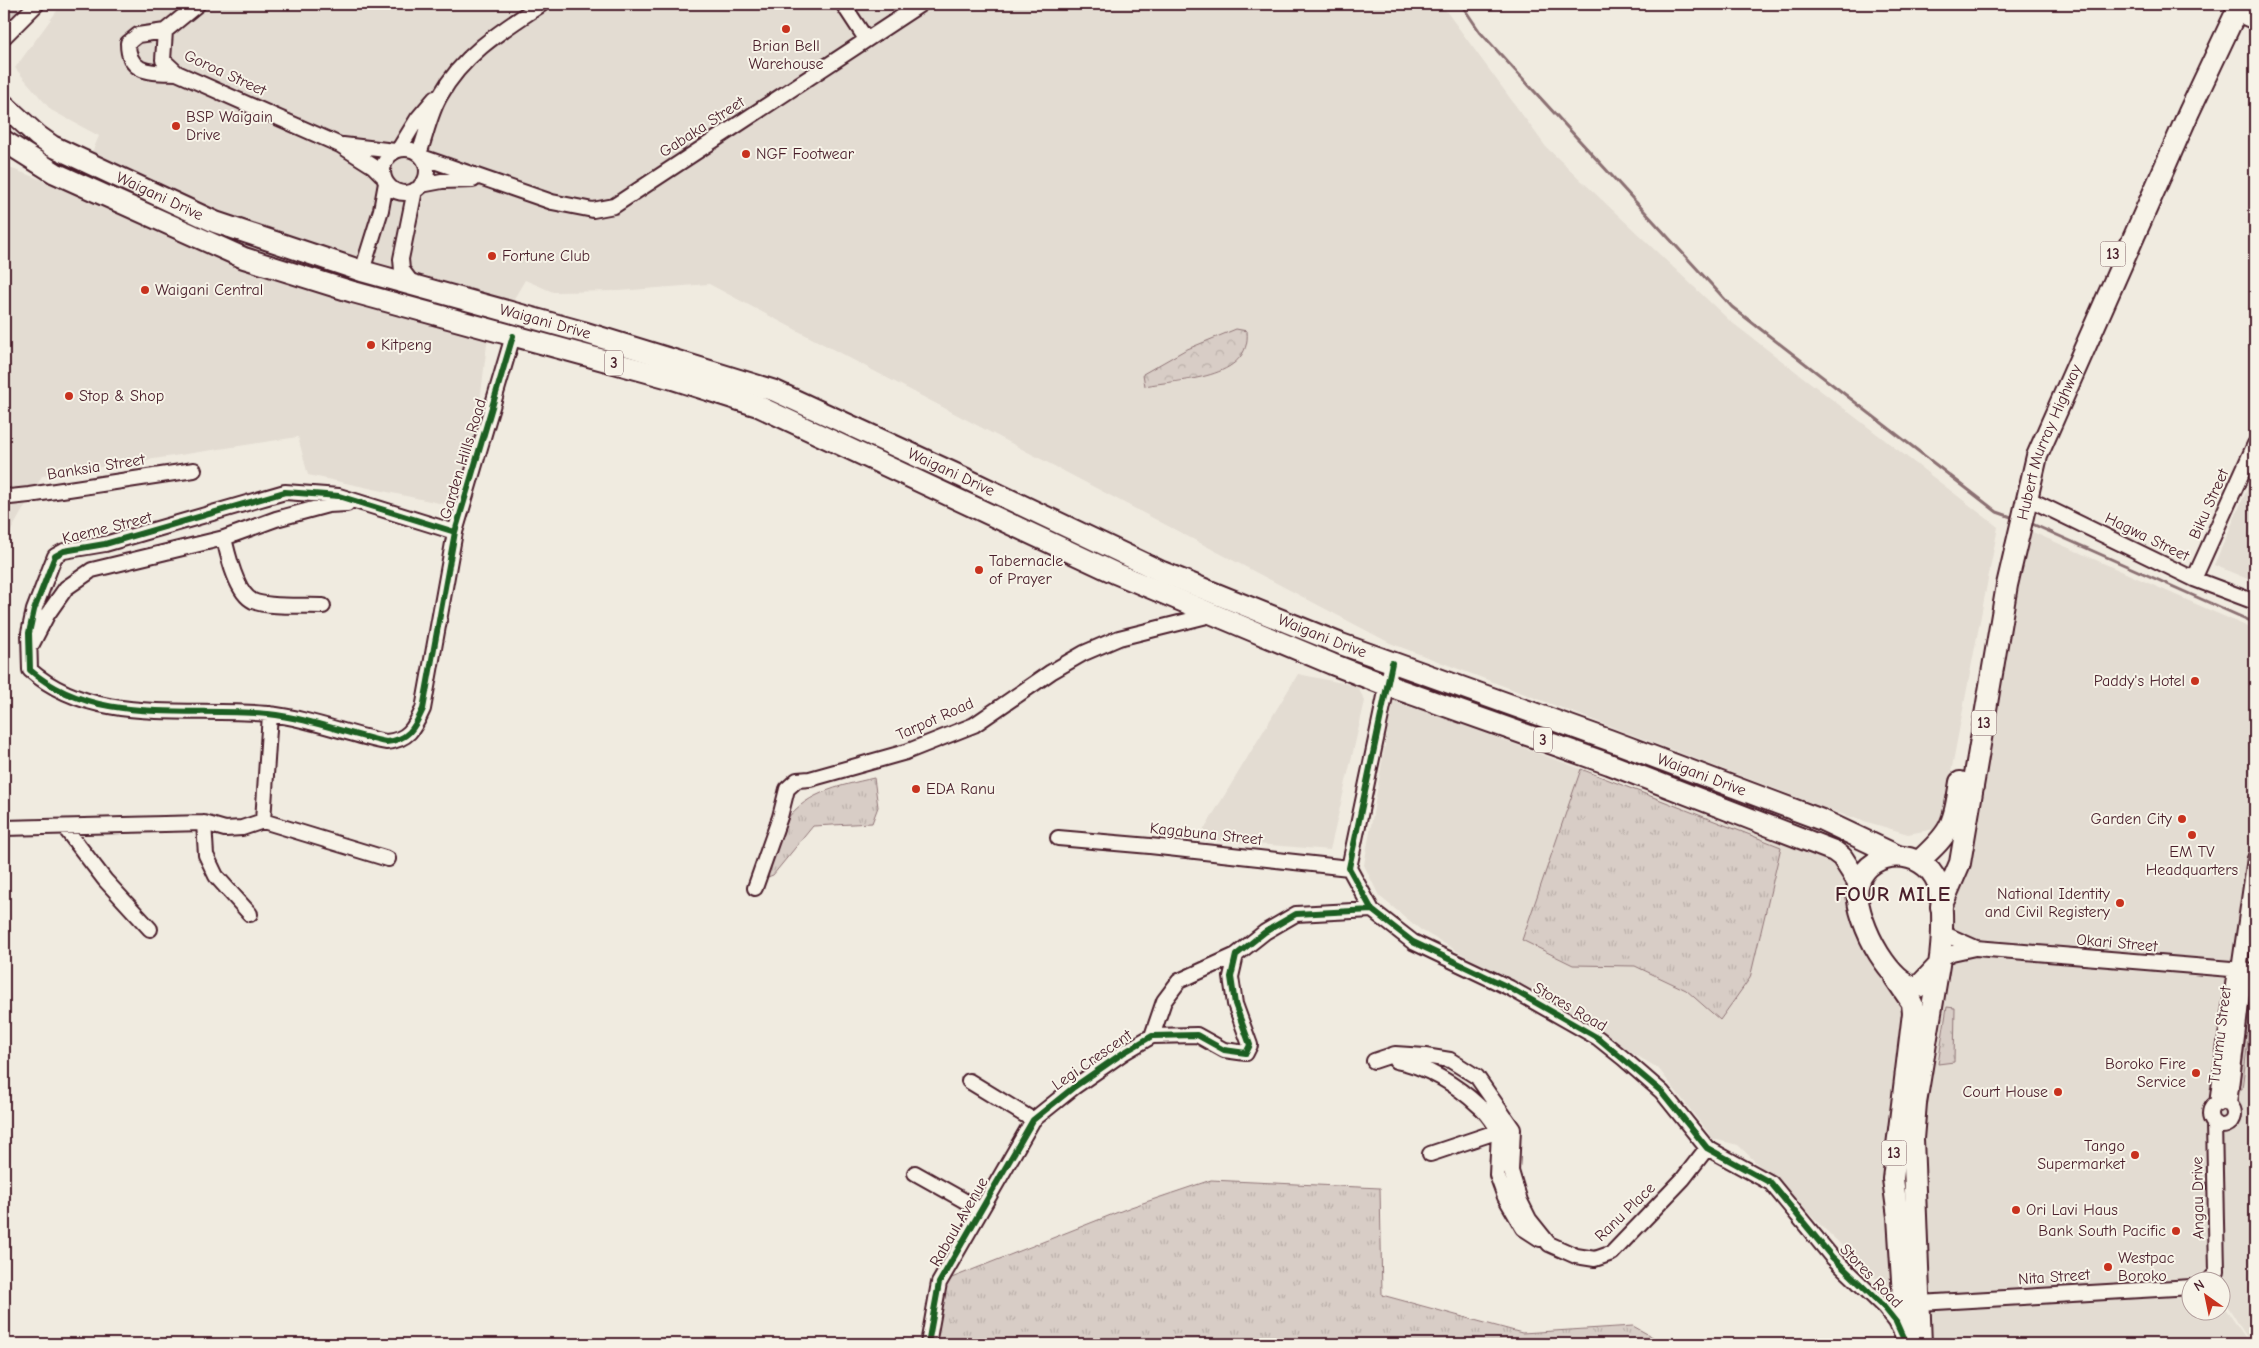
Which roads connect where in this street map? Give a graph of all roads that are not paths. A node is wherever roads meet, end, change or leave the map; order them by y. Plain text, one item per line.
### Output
1 (37, 4) edge
2 (198, 4) edge
3 (542, 4) edge
4 (843, 4) edge
5 (922, 4) edge
6 (2233, 7) edge
7 (2255, 22) edge
8 (165, 31) junction
9 (4, 37) edge
10 (866, 39) junction
11 (176, 73) junction
12 (440, 95) junction
13 (4, 105) edge
14 (4, 141) edge
15 (340, 145) junction
16 (397, 150) junction
17 (421, 156) junction
18 (4, 157) edge
19 (55, 173) junction
20 (384, 179) junction
21 (484, 180) junction
22 (418, 188) junction
23 (362, 272) junction
24 (414, 286) junction
25 (447, 318) junction
26 (583, 332) junction
27 (513, 336) junction
28 (702, 369) junction
29 (673, 380) junction
30 (786, 419) junction
31 (2255, 444) edge
32 (194, 470) dead end
33 (4, 495) edge
34 (358, 504) junction
35 (2020, 504) junction
36 (1075, 531) junction
37 (455, 532) junction
38 (2011, 534) junction
39 (224, 538) junction
40 (2194, 579) junction
41 (1177, 599) junction
42 (2255, 602) edge
43 (323, 606) dead end
44 (1214, 614) junction
45 (30, 649) junction
46 (1392, 663) junction
47 (1386, 685) junction
48 (423, 710) joint
49 (270, 714) junction
50 (263, 821) junction
51 (204, 824) junction
52 (4, 828) edge
53 (66, 828) junction
54 (1058, 838) dead end
55 (1898, 856) junction
56 (2255, 858) edge
57 (388, 859) dead end
58 (1919, 861) junction
59 (1349, 868) junction
60 (1858, 882) junction
61 (755, 888) dead end
62 (1941, 907) junction
63 (1372, 910) junction
64 (250, 914) dead end
65 (150, 929) dead end
66 (1940, 932) junction
67 (1976, 948) junction
68 (1236, 955) junction
69 (1940, 962) junction
70 (1889, 970) junction
71 (2243, 970) edge
72 (1152, 1036) junction
73 (969, 1081) dead end
74 (2223, 1104) junction
75 (1033, 1120) junction
76 (2214, 1123) junction
77 (1499, 1131) junction
78 (1707, 1148) junction
79 (1430, 1154) dead end
80 (915, 1172) dead end
81 (981, 1210) junction
82 (1549, 1244) junction
83 (2214, 1270) edge
84 (2182, 1288) edge
85 (1918, 1303) junction
86 (1911, 1343) edge
87 (928, 1344) edge

1 - 9 street
2 - 8 street
3 - 12 street
4 - 10 street
5 - 10 street, Gabaka Street
6 - 7 street
6 - 35 highway, Hubert Murray Highway / 13
8 - 11 street, Goroa Street
8 - 11 street
10 - 21 street, Gabaka Street
11 - 15 street, Goroa Street
12 - 16 street
12 - 17 street
13 - 23 highway, Waigani Drive / 3
14 - 19 highway, Waigani Drive / 3
15 - 16 street, Goroa Street
15 - 20 street, Goroa Street
16 - 17 street
16 - 20 street
17 - 21 street, Gabaka Street
17 - 22 street
18 - 19 highway
19 - 25 highway, Waigani Drive / 3
20 - 22 street
20 - 23 street
21 - 22 street, Gabaka Street
22 - 24 street
23 - 24 highway, Waigani Drive / 3
23 - 25 highway
24 - 26 highway, Waigani Drive / 3
25 - 27 highway, Waigani Drive / 3
26 - 28 highway, Waigani Drive / 3
26 - 29 highway
27 - 29 highway, Waigani Drive / 3
27 - 37 street, Garden Hills Road
28 - 30 highway
28 - 36 highway, Waigani Drive / 3
29 - 30 highway, Waigani Drive / 3
30 - 41 highway, Waigani Drive / 3
31 - 40 street, Biku Street
32 - 33 street, Banksia Street
34 - 37 street, Kaeme Street
34 - 39 street
34 - 45 street, Kaeme Street
35 - 38 highway, Hubert Murray Highway / 13
35 - 40 street, Hagwa Street
36 - 41 highway
36 - 46 highway, Waigani Drive / 3
37 - 48 street, Garden Hills Road
38 - 58 highway, Hubert Murray Highway / 13
38 - 62 highway, Hubert Murray Highway / 13
39 - 43 street
39 - 45 street
40 - 42 street, Hagwa Street
41 - 44 highway, Waigani Drive / 3
44 - 47 highway, Waigani Drive / 3
44 - 61 street, Tarpot Road
45 - 49 street, Kaeme Street
46 - 47 street
46 - 55 highway, Waigani Drive / 3
47 - 59 street
47 - 60 highway, Waigani Drive / 3
48 - 49 street, Kaeme Street
49 - 50 street
50 - 51 street
50 - 57 street
51 - 53 street
51 - 64 street
52 - 53 street
53 - 65 street
54 - 59 street, Kagabuna Street
55 - 58 highway
55 - 60 highway
56 - 71 street
58 - 62 highway, 13
59 - 63 street, Stores Road
60 - 70 highway, 13
62 - 66 highway, 13
63 - 68 street
63 - 78 street, Stores Road
66 - 67 street, Okari Street
66 - 69 highway, 13
67 - 69 street, Okari Street
67 - 71 street, Okari Street
68 - 72 street
68 - 72 street, Legi Crescent
69 - 70 highway, 13
69 - 85 highway, 13
70 - 86 highway, 13
71 - 74 street
72 - 75 street, Legi Crescent
73 - 75 street
74 - 76 street
74 - 76 street
75 - 81 street, Rabaul Avenue
76 - 83 street, Angau Drive
77 - 79 street
77 - 82 street, Ranu Place
77 - 82 street, Ranu Place
78 - 82 street, Ranu Place
78 - 86 street, Stores Road
80 - 81 street
81 - 87 street, Rabaul Avenue
84 - 85 street, Nita Street
85 - 86 highway, 13

